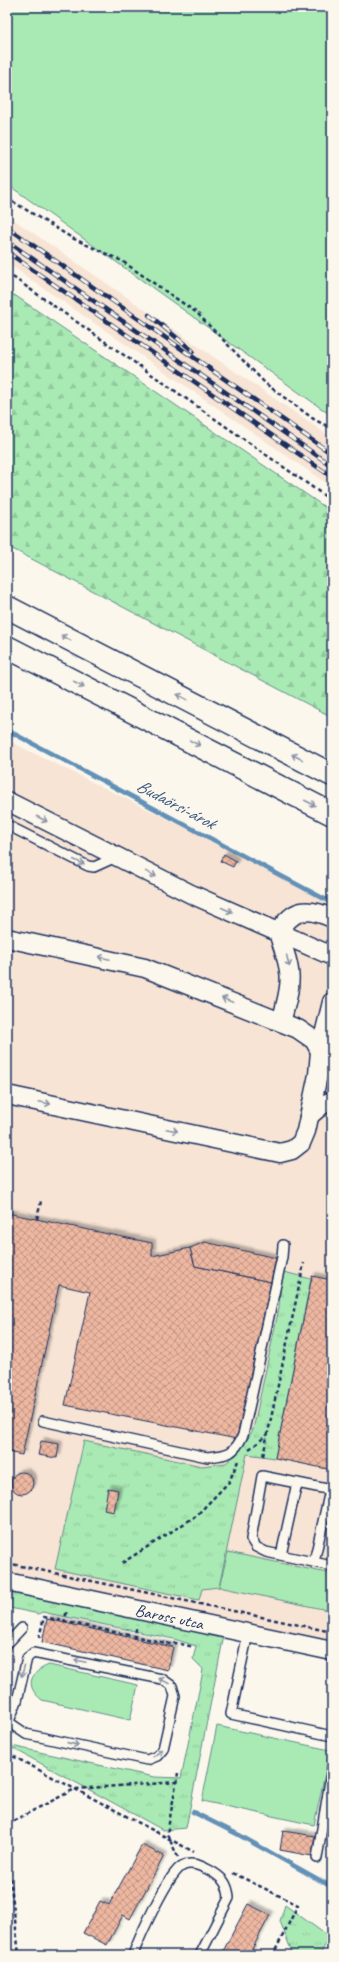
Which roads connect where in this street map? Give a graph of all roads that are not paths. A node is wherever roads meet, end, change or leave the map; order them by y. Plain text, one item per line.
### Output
1 (7, 607) edge
2 (7, 647) edge
3 (332, 775) edge
4 (7, 801) edge
5 (332, 814) edge
6 (7, 825) edge
7 (116, 857) junction
8 (332, 918) edge
9 (278, 932) junction
10 (7, 938) edge
11 (332, 956) edge
12 (290, 990) junction
13 (332, 1002) edge
14 (249, 1009) junction
15 (281, 1022) junction
16 (320, 1052) junction
17 (318, 1075) junction
18 (332, 1092) edge
19 (7, 1095) edge
20 (332, 1101) edge
21 (309, 1116) junction
22 (283, 1245) dead end
23 (43, 1421) dead end
24 (297, 1483) junction
25 (331, 1490) edge
26 (281, 1555) junction
27 (314, 1562) junction
28 (332, 1566) edge
29 (7, 1582) edge
30 (22, 1628) dead end
31 (248, 1634) junction
32 (7, 1644) edge
33 (332, 1651) edge
34 (8, 1721) edge
35 (332, 1736) edge
36 (332, 1770) edge
37 (317, 1858) dead end
38 (133, 1955) edge
39 (200, 1955) edge

3 -> 1 highway
2 -> 5 highway
4 -> 7 street
6 -> 7 lane
7 -> 9 street
8 - 9 street
9 - 11 street
9 -> 12 street
14 -> 10 street
12 - 14 street
12 - 15 street
13 - 16 street
14 - 15 street
15 - 16 street
16 - 17 street
17 - 18 street
17 - 21 street
19 -> 21 street
20 - 21 street
22 - 23 lane
24 - 25 lane
24 - 26 lane
24 - 26 lane
25 - 27 lane
26 - 27 lane
27 - 28 lane
29 - 31 street, Baross utca
30 - 32 lane
31 - 33 street, Baross utca
31 - 35 lane
34 -> 34 lane
36 - 37 lane
38 - 39 lane

